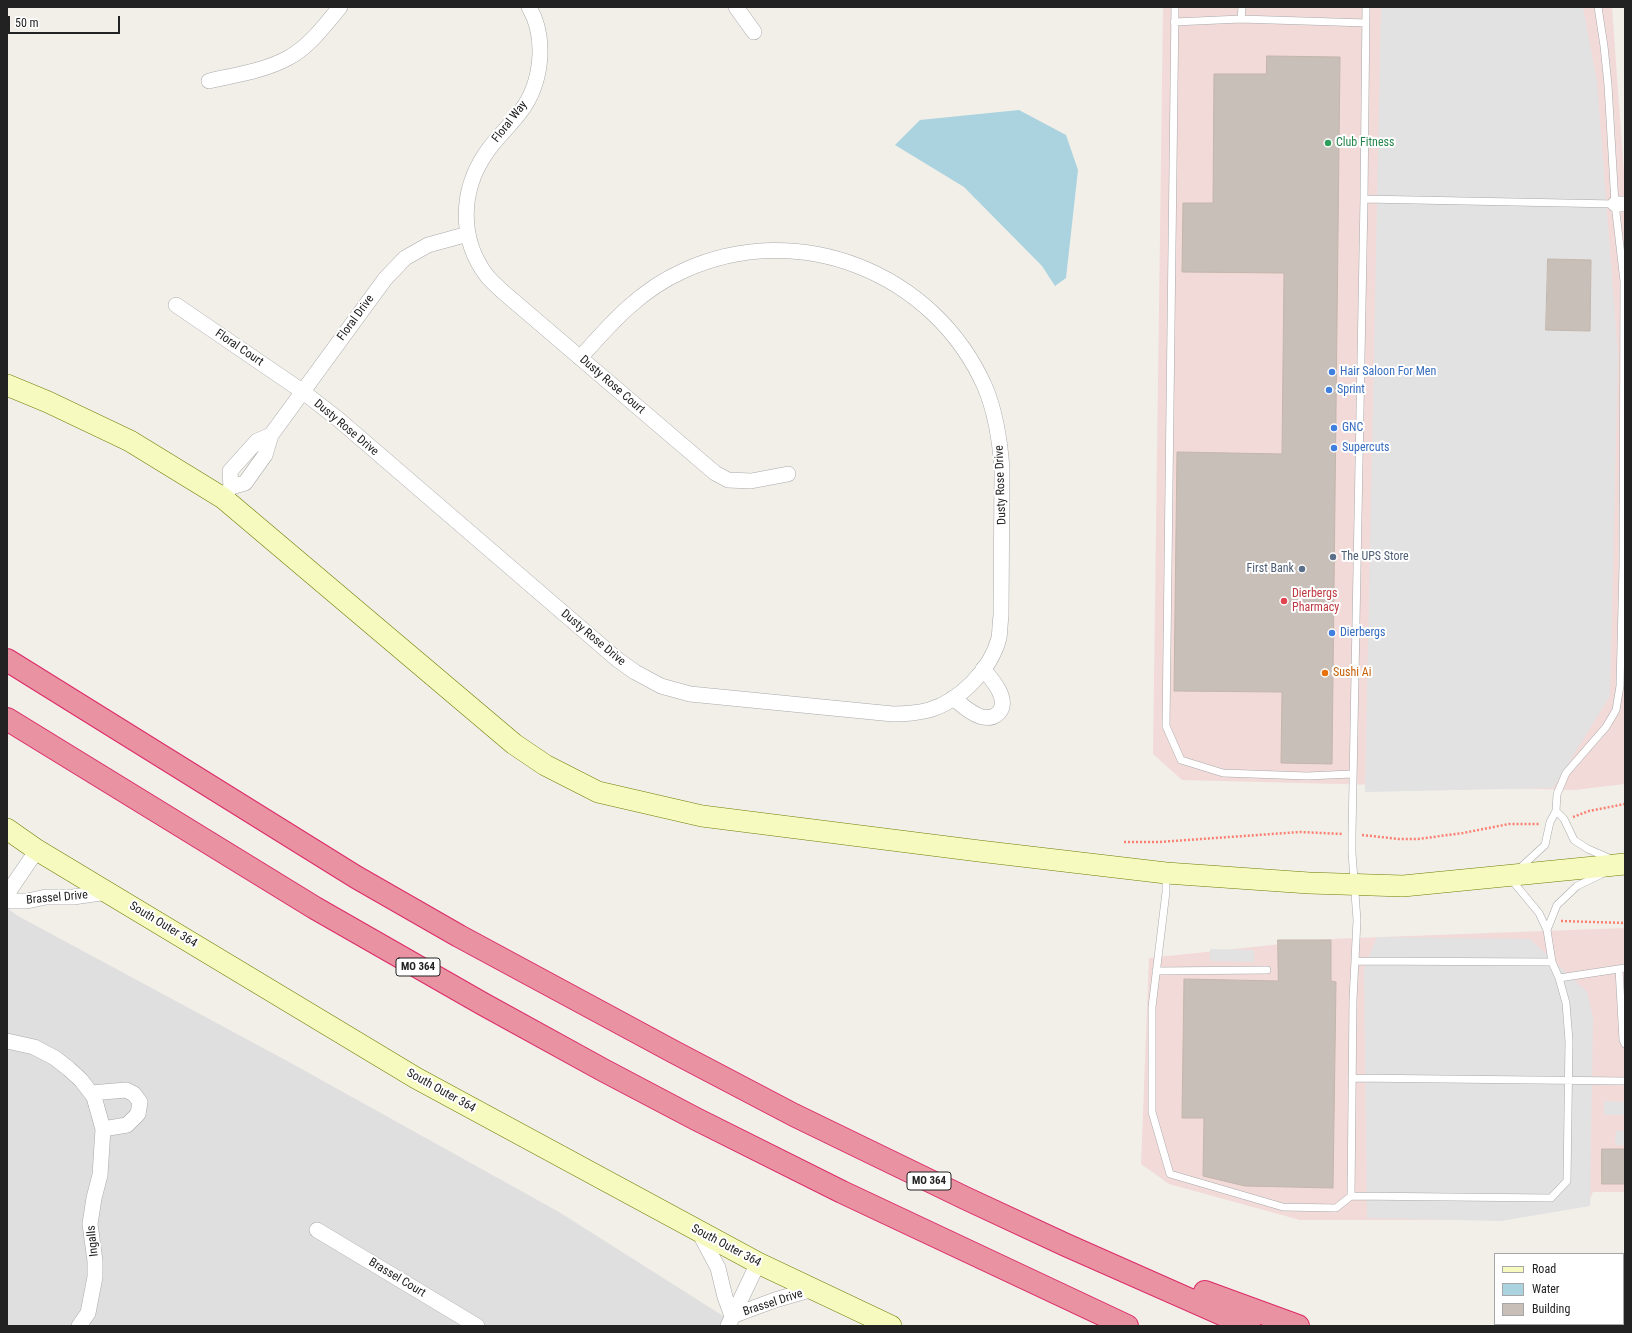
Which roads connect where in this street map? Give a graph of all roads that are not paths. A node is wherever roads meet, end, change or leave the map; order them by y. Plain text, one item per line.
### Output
1 (340, 7) edge
2 (529, 7) edge
3 (736, 7) edge
4 (1175, 7) edge
5 (1242, 7) edge
6 (1366, 7) edge
7 (1598, 7) edge
8 (1242, 20) junction
9 (1174, 22) junction
10 (1366, 24) junction
11 (754, 32) dead end
12 (209, 81) dead end
13 (1364, 199) junction
14 (1620, 204) edge
15 (468, 234) junction
16 (176, 305) dead end
17 (580, 358) junction
18 (7, 385) edge
19 (302, 392) junction
20 (1624, 419) edge
21 (788, 474) dead end
22 (228, 492) junction
23 (1624, 519) edge
24 (1624, 565) edge
25 (1623, 648) edge
26 (7, 660) edge
27 (983, 669) junction
28 (953, 698) junction
29 (7, 719) edge
30 (1352, 774) junction
31 (1556, 811) junction
32 (7, 829) edge
33 (37, 850) junction
34 (1624, 864) edge
35 (1166, 873) junction
36 (1510, 877) junction
37 (1354, 884) junction
38 (108, 892) junction
39 (7, 894) edge
40 (7, 901) edge
41 (1547, 930) junction
42 (1355, 960) junction
43 (1552, 962) junction
44 (1622, 968) edge
45 (1267, 970) dead end
46 (1156, 972) junction
47 (1559, 978) junction
48 (7, 1041) edge
49 (1624, 1042) edge
50 (1352, 1078) junction
51 (1570, 1080) junction
52 (1625, 1081) edge
53 (91, 1093) junction
54 (104, 1129) junction
55 (1351, 1196) junction
56 (317, 1230) dead end
57 (699, 1232) junction
58 (1066, 1245) junction
59 (758, 1263) junction
60 (813, 1290) junction
61 (730, 1321) edge
62 (1120, 1324) edge
63 (79, 1326) edge
64 (477, 1326) edge
65 (891, 1326) edge
66 (1249, 1326) edge
67 (1298, 1326) edge

1 - 12 street
2 - 15 street, Floral Way
3 - 11 street
4 - 9 lane
5 - 8 lane
6 - 10 lane
7 - 14 lane
8 - 9 lane
8 - 10 lane
9 - 30 lane
10 - 13 lane
13 - 14 lane
13 - 30 lane
14 - 20 lane
15 - 17 street, Dusty Rose Court
15 - 19 street, Floral Drive
16 - 19 street, Floral Court
17 - 21 street, Dusty Rose Court
17 - 27 street, Dusty Rose Drive
18 - 22 main road
19 - 22 street, Floral Drive
19 - 28 street, Dusty Rose Drive
20 - 23 lane
22 - 35 main road
23 - 24 lane
24 - 25 lane
25 - 31 lane
26 - 58 highway, MO 364
27 - 28 street, Dusty Rose Drive
27 - 28 street
29 - 62 highway, MO 364
30 - 37 lane
31 - 34 lane
31 - 36 lane
32 - 33 main road, South Outer 364
33 - 38 main road, South Outer 364
33 - 39 street, Brassel Drive
34 - 36 main road
34 - 41 lane
35 - 37 main road
35 - 46 lane
36 - 37 main road
36 - 41 lane
37 - 42 lane
38 - 40 street, Brassel Drive
38 - 57 main road, South Outer 364
41 - 43 lane
42 - 43 lane
42 - 50 lane
43 - 47 lane
44 - 47 lane
44 - 49 lane
45 - 46 lane
46 - 55 lane
47 - 51 lane
48 - 53 street, Ingalls
50 - 51 lane
50 - 55 lane
51 - 52 lane
51 - 55 lane
53 - 54 street, Ingalls
53 - 54 street
54 - 63 street, Ingalls
56 - 64 street, Brassel Court
57 - 59 main road, South Outer 364
57 - 61 street, Brassel Drive
58 - 66 highway, MO 364
58 - 67 highway
59 - 60 main road, South Outer 364
59 - 61 street, Brassel Drive
60 - 61 street, Brassel Drive
60 - 65 main road, South Outer 364

